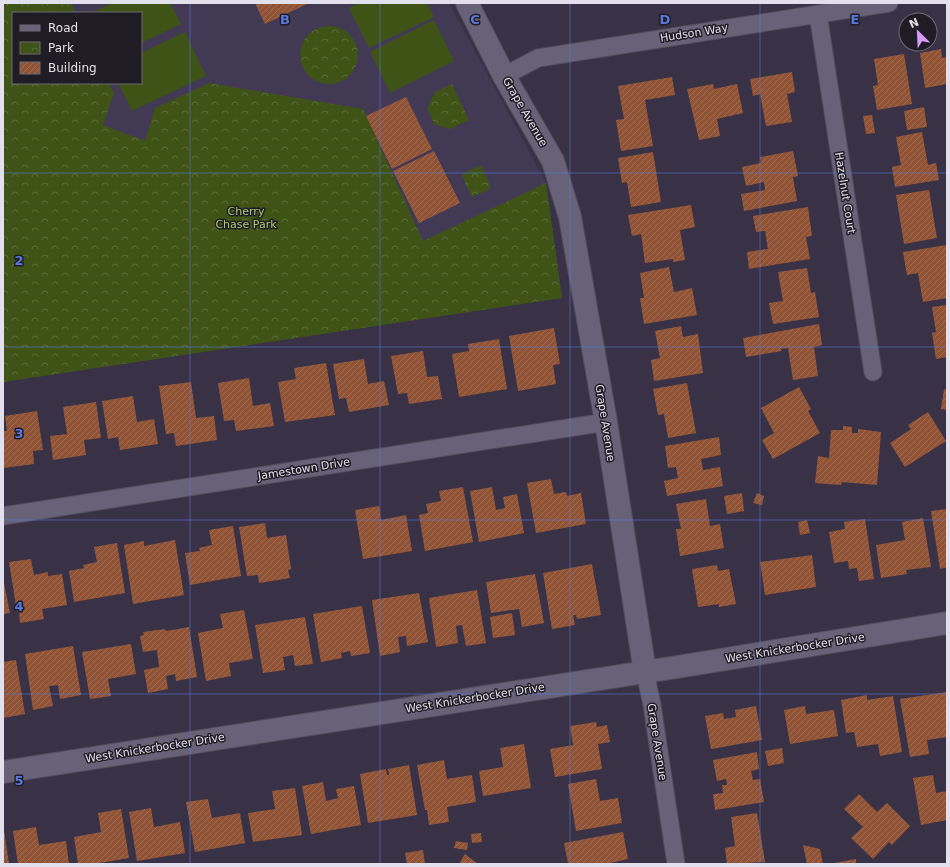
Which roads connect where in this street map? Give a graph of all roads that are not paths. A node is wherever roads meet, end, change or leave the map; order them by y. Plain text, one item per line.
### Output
1 (467, 3) edge
2 (889, 3) edge
3 (818, 14) junction
4 (504, 76) junction
5 (873, 372) dead end
6 (606, 422) junction
7 (3, 516) edge
8 (947, 623) edge
9 (645, 672) junction
10 (3, 772) edge
11 (676, 864) edge

1 - 4 street, Grape Avenue
2 - 3 street, Hudson Way
3 - 4 street, Hudson Way
3 - 5 street, Hazelnut Court
4 - 6 street, Grape Avenue
6 - 7 street, Jamestown Drive
6 - 9 street, Grape Avenue
8 - 9 street, West Knickerbocker Drive
9 - 10 street, West Knickerbocker Drive
9 - 11 street, Grape Avenue

